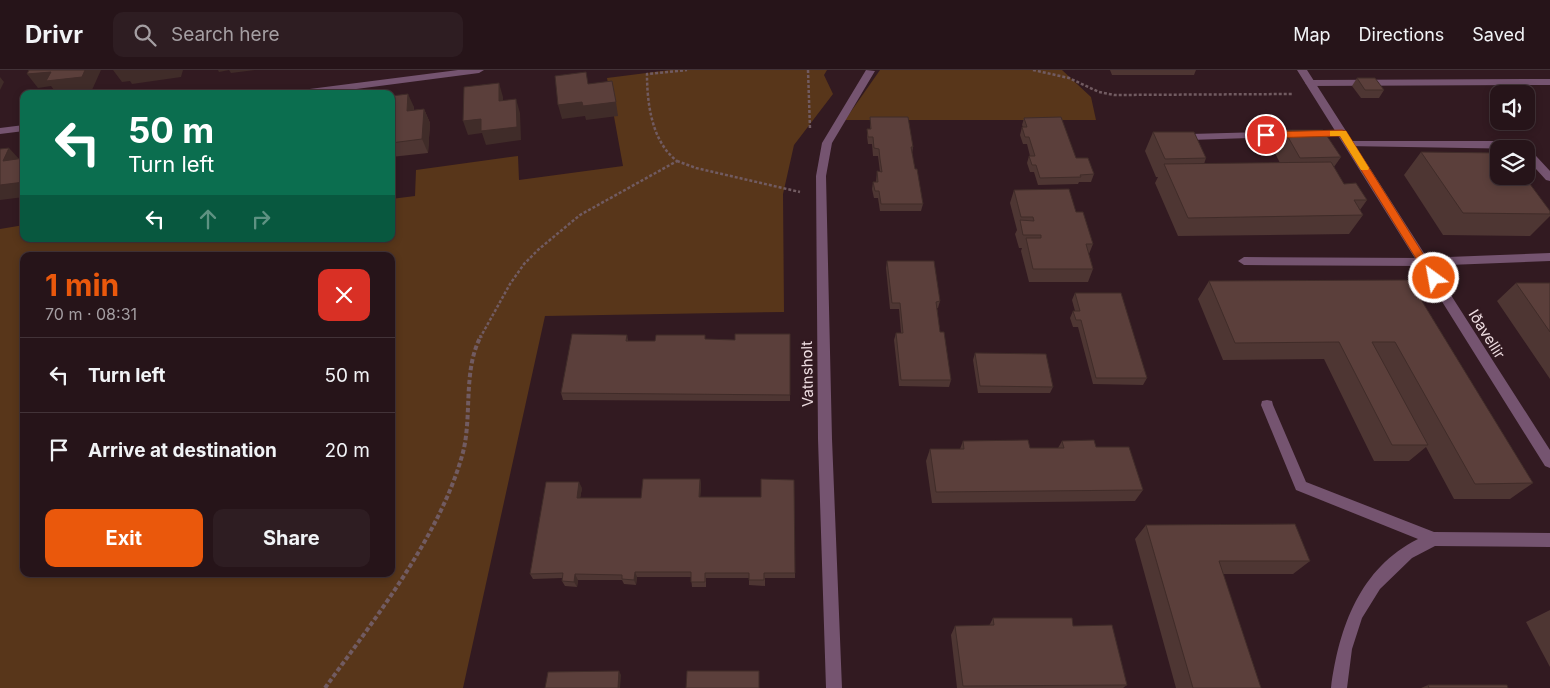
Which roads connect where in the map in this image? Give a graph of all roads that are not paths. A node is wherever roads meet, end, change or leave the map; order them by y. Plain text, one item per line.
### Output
1 (479, 70) edge
2 (1302, 70) edge
3 (870, 71) dead end
4 (1550, 82) edge
5 (1310, 83) junction
6 (325, 90) edge
7 (20, 128) edge
8 (0, 130) edge
9 (1342, 133) junction
10 (1190, 137) edge
11 (1350, 144) junction
12 (1490, 144) edge
13 (1535, 161) edge
14 (1550, 178) edge
15 (1550, 257) edge
16 (1244, 261) dead end
17 (1423, 262) junction
18 (1267, 405) dead end
19 (1550, 462) edge
20 (1434, 539) junction
21 (1550, 540) edge
22 (834, 688) edge
23 (1339, 688) edge

1 - 6 street
2 - 5 street, Iðavellir
3 - 22 street, Vatnsholt
4 - 5 street
5 - 9 street, Iðavellir
7 - 8 street
9 - 10 street
9 - 11 street, Iðavellir
11 - 12 street
11 - 17 street, Iðavellir
13 - 14 street
15 - 17 street
16 - 17 street
17 - 19 street, Iðavellir
18 - 20 street
20 - 21 street
20 - 23 street

